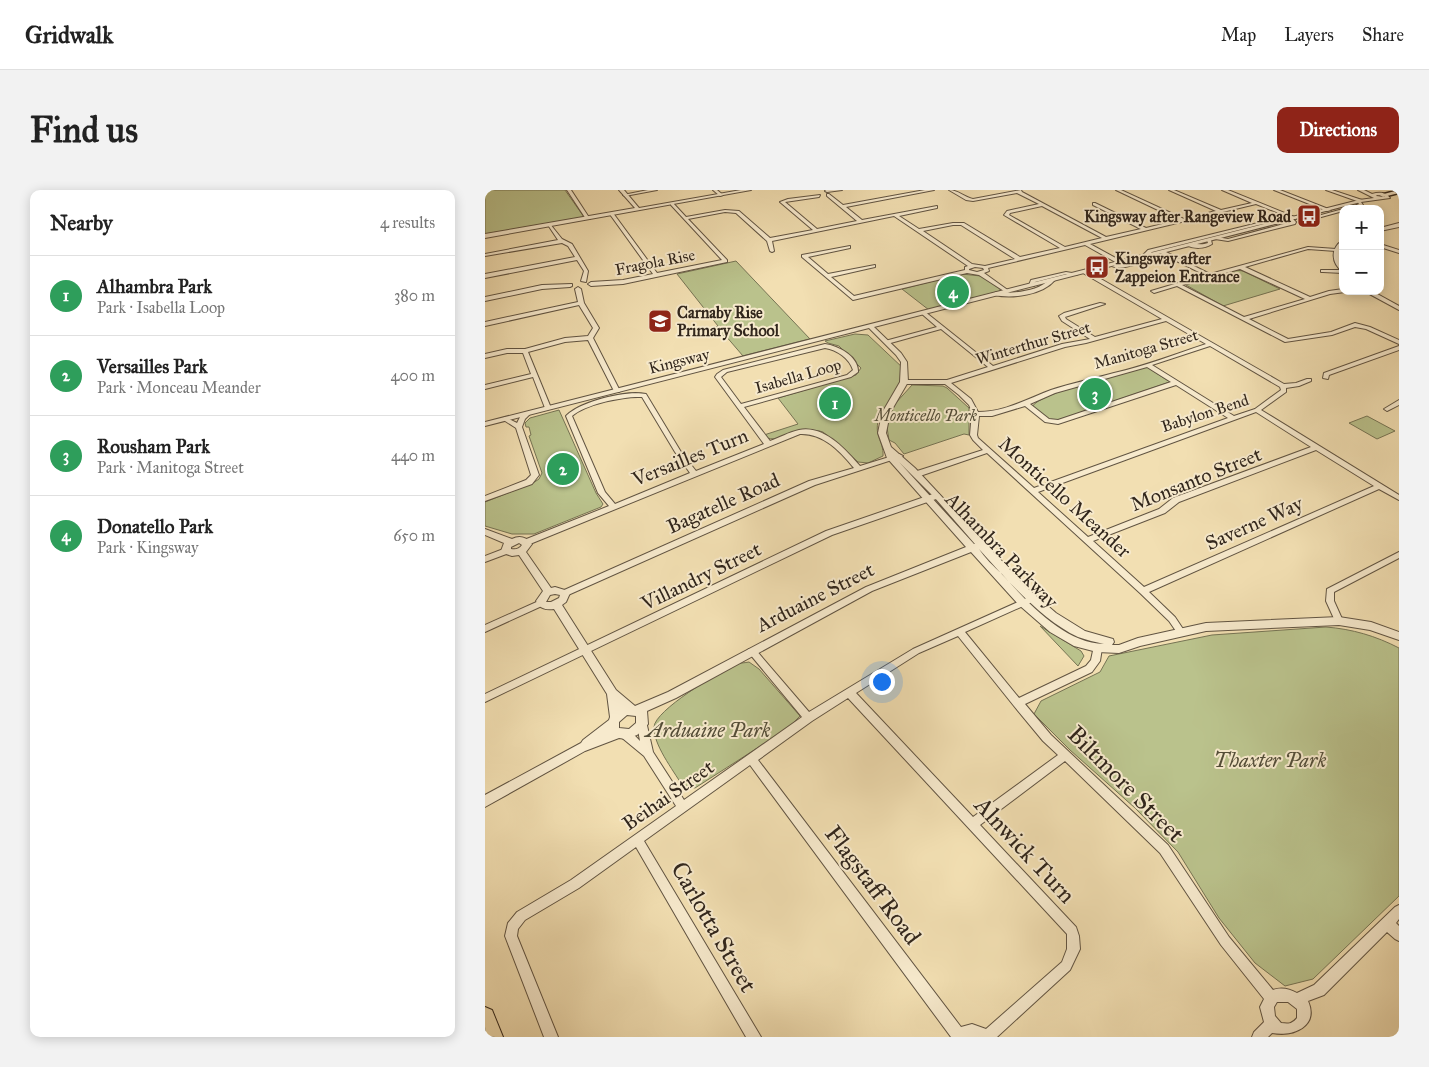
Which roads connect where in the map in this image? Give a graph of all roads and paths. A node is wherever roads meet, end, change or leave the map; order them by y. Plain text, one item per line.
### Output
1 (569, 190) edge
2 (621, 190) edge
3 (655, 190) edge
4 (715, 190) edge
5 (749, 190) edge
6 (841, 190) edge
7 (932, 190) edge
8 (951, 190) edge
9 (992, 190) edge
10 (1023, 190) edge
11 (1118, 190) edge
12 (1171, 190) edge
13 (1224, 190) edge
14 (1276, 190) edge
15 (1328, 190) edge
16 (1361, 190) edge
17 (1017, 191) junction
18 (1399, 192) edge
19 (822, 193) edge
20 (625, 195) junction
21 (721, 195) junction
22 (999, 195) junction
23 (1372, 196) junction
24 (1387, 198) joint
25 (1360, 202) junction
26 (1256, 203) junction
27 (672, 204) junction
28 (1094, 204) dead end
29 (1042, 205) junction
30 (1361, 205) edge
31 (841, 207) junction
32 (935, 208) dead end
33 (638, 209) junction
34 (1329, 210) junction
35 (1221, 211) junction
36 (1339, 211) edge
37 (611, 214) junction
38 (895, 215) junction
39 (588, 218) junction
40 (687, 218) junction
41 (1295, 218) junction
42 (1184, 220) junction
43 (861, 222) junction
44 (1278, 223) junction
45 (550, 224) junction
46 (1398, 226) edge
47 (1145, 229) junction
48 (1384, 229) edge
49 (817, 231) junction
50 (918, 231) junction
51 (485, 236) edge
52 (1105, 238) junction
53 (1217, 238) junction
54 (769, 240) junction
55 (563, 241) junction
56 (1085, 243) junction
57 (1384, 246) edge
58 (848, 247) dead end
59 (1339, 247) edge
60 (1064, 248) junction
61 (1337, 250) junction
62 (773, 251) dead end
63 (1162, 252) junction
64 (1399, 252) edge
65 (485, 256) edge
66 (1143, 257) junction
67 (578, 258) junction
68 (1019, 259) junction
69 (1136, 259) junction
70 (1121, 263) junction
71 (1111, 265) junction
72 (873, 266) dead end
73 (971, 266) junction
74 (1339, 266) edge
75 (985, 267) junction
76 (1240, 267) junction
77 (967, 271) junction
78 (1323, 271) dead end
79 (1339, 271) edge
80 (1085, 272) junction
81 (980, 273) junction
82 (1076, 274) junction
83 (657, 275) junction
84 (1208, 275) junction
85 (485, 276) edge
86 (828, 276) junction
87 (1052, 280) junction
88 (584, 281) junction
89 (591, 284) junction
90 (1177, 284) junction
91 (570, 285) junction
92 (1032, 285) junction
93 (578, 289) junction
94 (1154, 291) dead end
95 (1007, 292) junction
96 (1339, 292) edge
97 (996, 294) junction
98 (1375, 295) edge
99 (485, 299) edge
100 (1310, 300) junction
101 (581, 303) junction
102 (1101, 304) dead end
103 (1399, 308) edge
104 (924, 313) junction
105 (1168, 319) junction
106 (1243, 319) junction
107 (485, 324) edge
108 (942, 327) junction
109 (867, 328) junction
110 (590, 338) junction
111 (1094, 339) junction
112 (887, 342) junction
113 (1399, 342) edge
114 (1212, 344) junction
115 (1399, 348) edge
116 (525, 351) junction
117 (485, 356) edge
118 (1148, 365) junction
119 (991, 366) junction
120 (904, 369) junction
121 (535, 375) junction
122 (718, 377) joint
123 (1326, 378) dead end
124 (1309, 380) dead end
125 (904, 382) junction
126 (947, 382) junction
127 (1176, 383) junction
128 (1283, 386) junction
129 (485, 387) edge
130 (617, 391) junction
131 (1399, 402) edge
132 (1026, 404) junction
133 (741, 406) junction
134 (548, 408) junction
135 (1257, 410) junction
136 (1387, 410) dead end
137 (527, 414) junction
138 (975, 414) junction
139 (1232, 418) junction
140 (505, 419) junction
141 (485, 424) edge
142 (519, 428) junction
143 (768, 444) junction
144 (1317, 447) junction
145 (987, 451) junction
146 (893, 454) junction
147 (858, 468) junction
148 (695, 474) junction
149 (917, 474) junction
150 (1379, 486) junction
151 (1034, 491) junction
152 (936, 496) junction
153 (1399, 498) edge
154 (485, 499) edge
155 (927, 500) junction
156 (614, 507) junction
157 (485, 532) edge
158 (1088, 540) junction
159 (511, 542) junction
160 (527, 542) junction
161 (981, 545) junction
162 (971, 548) junction
163 (506, 551) junction
164 (521, 551) junction
165 (1399, 555) edge
166 (485, 559) edge
167 (549, 592) junction
168 (1143, 592) junction
169 (565, 593) junction
170 (1033, 599) junction
171 (541, 603) junction
172 (1022, 603) junction
173 (557, 605) junction
174 (1339, 621) junction
175 (485, 629) edge
176 (959, 632) junction
177 (1181, 632) junction
178 (1399, 636) edge
179 (1137, 642) junction
180 (1097, 648) junction
181 (586, 650) junction
182 (752, 651) junction
183 (849, 692) junction
184 (611, 693) junction
185 (485, 698) edge
186 (1017, 703) junction
187 (639, 715) junction
188 (808, 718) junction
189 (618, 727) junction
190 (649, 753) junction
191 (1065, 756) junction
192 (752, 760) junction
193 (485, 801) edge
194 (683, 806) junction
195 (973, 824) junction
196 (637, 838) junction
197 (1399, 911) edge
198 (1387, 923) junction
199 (512, 927) joint
200 (1399, 935) edge
201 (1271, 998) junction
202 (1295, 1000) junction
203 (485, 1017) edge
204 (1272, 1024) junction
205 (1303, 1034) edge
206 (959, 1036) edge
207 (492, 1037) edge
208 (551, 1037) edge
209 (754, 1037) edge
210 (987, 1037) edge
211 (1259, 1037) edge

1 - 39 street
2 - 20 street
3 - 20 street
4 - 21 street
5 - 21 street
6 - 19 street
7 - 31 street
8 - 22 street
9 - 22 street
10 - 17 street
11 - 42 street
12 - 35 street
13 - 26 street
14 - 34 street
15 - 25 street
16 - 23 street
17 - 22 street
17 - 29 street
18 - 24 main road, Kingsway
19 - 31 street
19 - 49 street
20 - 33 street
21 - 27 street
23 - 24 street, Kingsway
23 - 25 street, Kingsway
25 - 30 street, Kingsway
25 - 34 street, Kingsway
26 - 35 street
26 - 41 street
27 - 33 street
27 - 40 street
28 - 47 street
29 - 52 street
29 - 60 street
31 - 43 street
32 - 38 street
33 - 37 street
34 - 41 street, Kingsway
35 - 42 street
36 - 41 street, Kingsway
37 - 39 street
37 - 83 street
38 - 43 street
38 - 50 street
39 - 45 street
40 - 54 street
40 - 83 street, Fragola Rise
41 - 44 street, Kingsway
41 - 53 street, Kingsway
42 - 47 street
43 - 49 street
44 - 53 street, Kingsway
44 - 66 street, Kingsway
45 - 51 street
45 - 55 street
46 - 48 street
47 - 52 street
49 - 54 street
50 - 68 street
50 - 73 street
52 - 56 street
53 - 63 street, Kingsway
54 - 62 street
55 - 65 street
55 - 67 street
56 - 60 street
56 - 70 street
57 - 64 street
58 - 86 street
59 - 61 street
60 - 68 street
61 - 74 street
61 - 76 street
63 - 66 street, Kingsway
63 - 84 street
66 - 69 street, Kingsway
67 - 85 street
67 - 88 street
68 - 75 street
69 - 70 street, Kingsway
69 - 71 street, Kingsway
70 - 71 street, Kingsway
71 - 80 street, Kingsway
72 - 86 street
73 - 75 street
73 - 77 street
75 - 81 street
76 - 84 street
76 - 100 street
77 - 81 street
77 - 86 street
78 - 79 street
80 - 82 street, Kingsway
80 - 105 street
81 - 95 street
82 - 87 street, Kingsway
82 - 92 street, Kingsway
83 - 89 street, Fragola Rise
84 - 90 street
87 - 92 street, Kingsway
87 - 97 street, Kingsway
88 - 89 street
88 - 91 street
89 - 93 street
90 - 94 street
90 - 106 street
91 - 93 street
91 - 99 street
92 - 95 street, Kingsway
93 - 101 street
95 - 97 street, Kingsway
96 - 100 street
97 - 104 street, Kingsway
98 - 103 street
100 - 106 street
101 - 107 street
101 - 110 street
102 - 111 street
104 - 108 street
104 - 109 street, Kingsway
105 - 111 street, Winterthur Street
105 - 114 street
106 - 113 street
108 - 112 street
108 - 119 street
109 - 112 street
109 - 120 street
109 - 130 street, Kingsway
110 - 116 street
110 - 130 street
111 - 119 street, Winterthur Street
112 - 120 street
114 - 118 street, Manitoga Street
114 - 128 street
115 - 123 street
116 - 117 street
116 - 121 street
118 - 127 street
118 - 132 street, Manitoga Street
119 - 126 street, Winterthur Street
120 - 125 street
121 - 129 street
121 - 134 street
122 - 133 street
122 - 133 street, Isabella Loop
124 - 128 street
125 - 126 street, Winterthur Street
125 - 146 street, Alhambra Parkway
126 - 138 street
127 - 132 street
127 - 139 street
128 - 135 street
130 - 134 street, Kingsway
131 - 136 street
132 - 138 street, Manitoga Street
133 - 143 street
134 - 137 street, Kingsway
135 - 139 street, Babylon Bend
135 - 144 street, Babylon Bend
137 - 140 street, Kingsway
137 - 142 street
138 - 145 street, Monticello Meander
139 - 151 street, Babylon Bend
140 - 141 street, Kingsway
140 - 142 street
142 - 154 street
143 - 147 street, Versailles Turn
143 - 148 street, Versailles Turn
144 - 150 street, Babylon Bend
144 - 158 street, Monsanto Street
145 - 149 street
145 - 151 street, Monticello Meander
146 - 147 street, Bagatelle Road
146 - 149 street, Alhambra Parkway
146 - 155 street, Alhambra Parkway
147 - 169 street, Bagatelle Road
148 - 156 street, Versailles Turn
148 - 156 street
149 - 152 street, Alhambra Parkway
150 - 153 street, Babylon Bend
150 - 168 street, Saverne Way
151 - 158 street, Monticello Meander
152 - 155 street, Villandry Street
152 - 161 street, Alhambra Parkway
155 - 162 street, Alhambra Parkway
155 - 181 street, Villandry Street
156 - 160 street, Versailles Turn
157 - 159 street
158 - 168 street, Monticello Meander
159 - 160 street, Versailles Turn
159 - 163 street
160 - 164 street
161 - 162 street, Arduaine Street
161 - 170 street, Alhambra Parkway
162 - 172 street, Alhambra Parkway
162 - 182 street, Arduaine Street
163 - 164 street
163 - 166 street
164 - 167 street
165 - 174 street
167 - 169 street
167 - 171 street
168 - 177 street, Monticello Meander
169 - 173 street
170 - 172 street, Beihai Street
170 - 179 street, Alhambra Parkway
171 - 173 street
171 - 175 street
172 - 176 street, Beihai Street
172 - 180 street, Alhambra Parkway
173 - 181 street
174 - 177 street, Alhambra Parkway
174 - 178 street, Alhambra Parkway
176 - 183 street, Beihai Street
176 - 186 street, Biltmore Street
177 - 179 street, Alhambra Parkway
179 - 180 street, Alhambra Parkway
180 - 186 street
181 - 184 street
181 - 185 street, Villandry Street
182 - 187 street, Arduaine Street
182 - 188 street
183 - 188 street, Beihai Street
183 - 195 street, Alnwick Turn
184 - 187 street
184 - 189 street
186 - 191 street, Biltmore Street
187 - 189 street
187 - 189 street
187 - 190 street
188 - 192 street, Beihai Street
189 - 190 street
189 - 193 street
190 - 194 street
191 - 195 street
191 - 201 street, Biltmore Street
192 - 194 street, Beihai Street
192 - 206 street, Flagstaff Road
194 - 196 street, Beihai Street
195 - 210 street, Alnwick Turn
196 - 199 street, Beihai Street
196 - 209 street, Carlotta Street
197 - 198 street
198 - 200 street
198 - 202 street
199 - 208 street
201 - 202 street
201 - 204 street
202 - 205 street
203 - 207 main road
204 - 205 street
204 - 211 street
206 - 210 street

